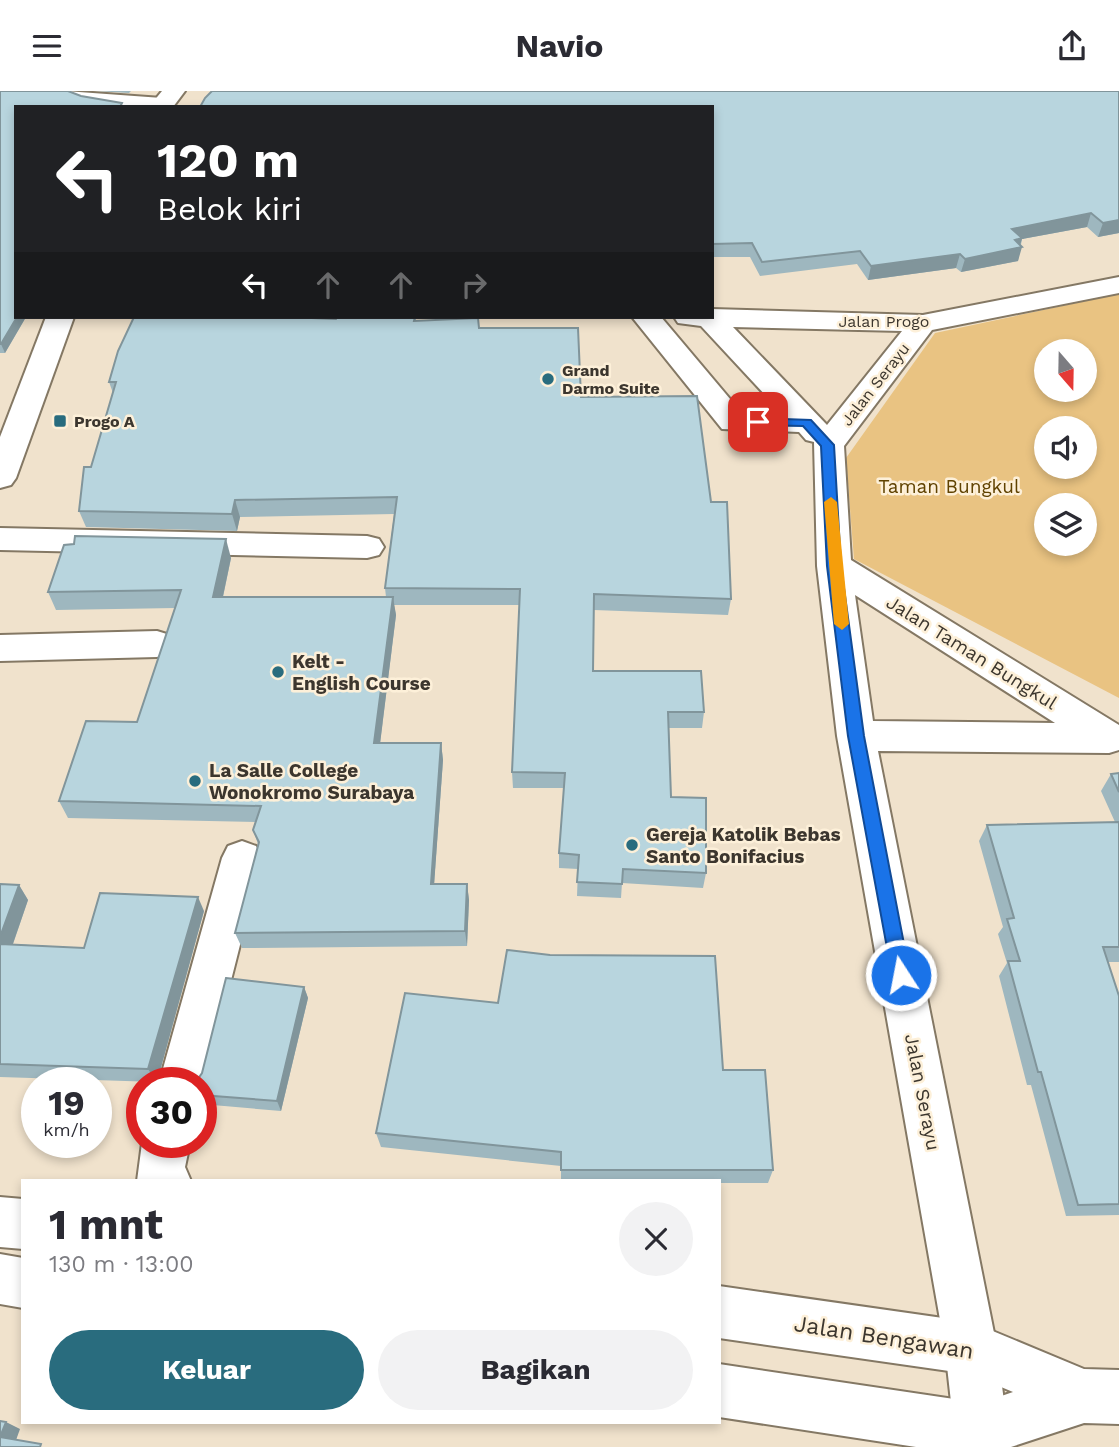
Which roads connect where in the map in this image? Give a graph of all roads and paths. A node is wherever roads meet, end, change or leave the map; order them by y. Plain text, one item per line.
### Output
1 (76, 91) edge
2 (165, 101) edge
3 (1119, 285) edge
4 (714, 318) edge
5 (60, 319) edge
6 (648, 319) edge
7 (700, 319) edge
8 (923, 323) junction
9 (9, 427) edge
10 (817, 434) junction
11 (0, 478) edge
12 (0, 539) edge
13 (367, 547) dead end
14 (834, 566) junction
15 (157, 644) dead end
16 (0, 648) edge
17 (856, 736) junction
18 (1114, 738) edge
19 (242, 858) dead end
20 (186, 1067) edge
21 (163, 1158) edge
22 (163, 1179) edge
23 (0, 1222) edge
24 (21, 1224) edge
25 (0, 1279) edge
26 (21, 1283) edge
27 (721, 1312) edge
28 (971, 1348) junction
29 (721, 1390) edge
30 (1101, 1397) edge
31 (982, 1438) edge

1 - 2 street
3 - 8 street, Jalan Progo
4 - 8 street, Jalan Progo
5 - 9 street
6 - 10 street
7 - 10 street
8 - 10 street, Jalan Serayu
9 - 11 street
10 - 14 street, Jalan Serayu
12 - 13 street
14 - 17 street, Jalan Serayu
14 - 18 street, Jalan Taman Bungkul
15 - 16 street
17 - 18 street, Jalan Taman Bungkul
17 - 28 street, Jalan Serayu
19 - 20 street
21 - 22 street
23 - 24 street
25 - 26 street
27 - 28 street, Jalan Bengawan
28 - 30 street, Jalan Bengawan
28 - 31 street, Jalan Serayu
29 - 31 street, Jalan Bengawan
30 - 31 street, Jalan Bengawan

